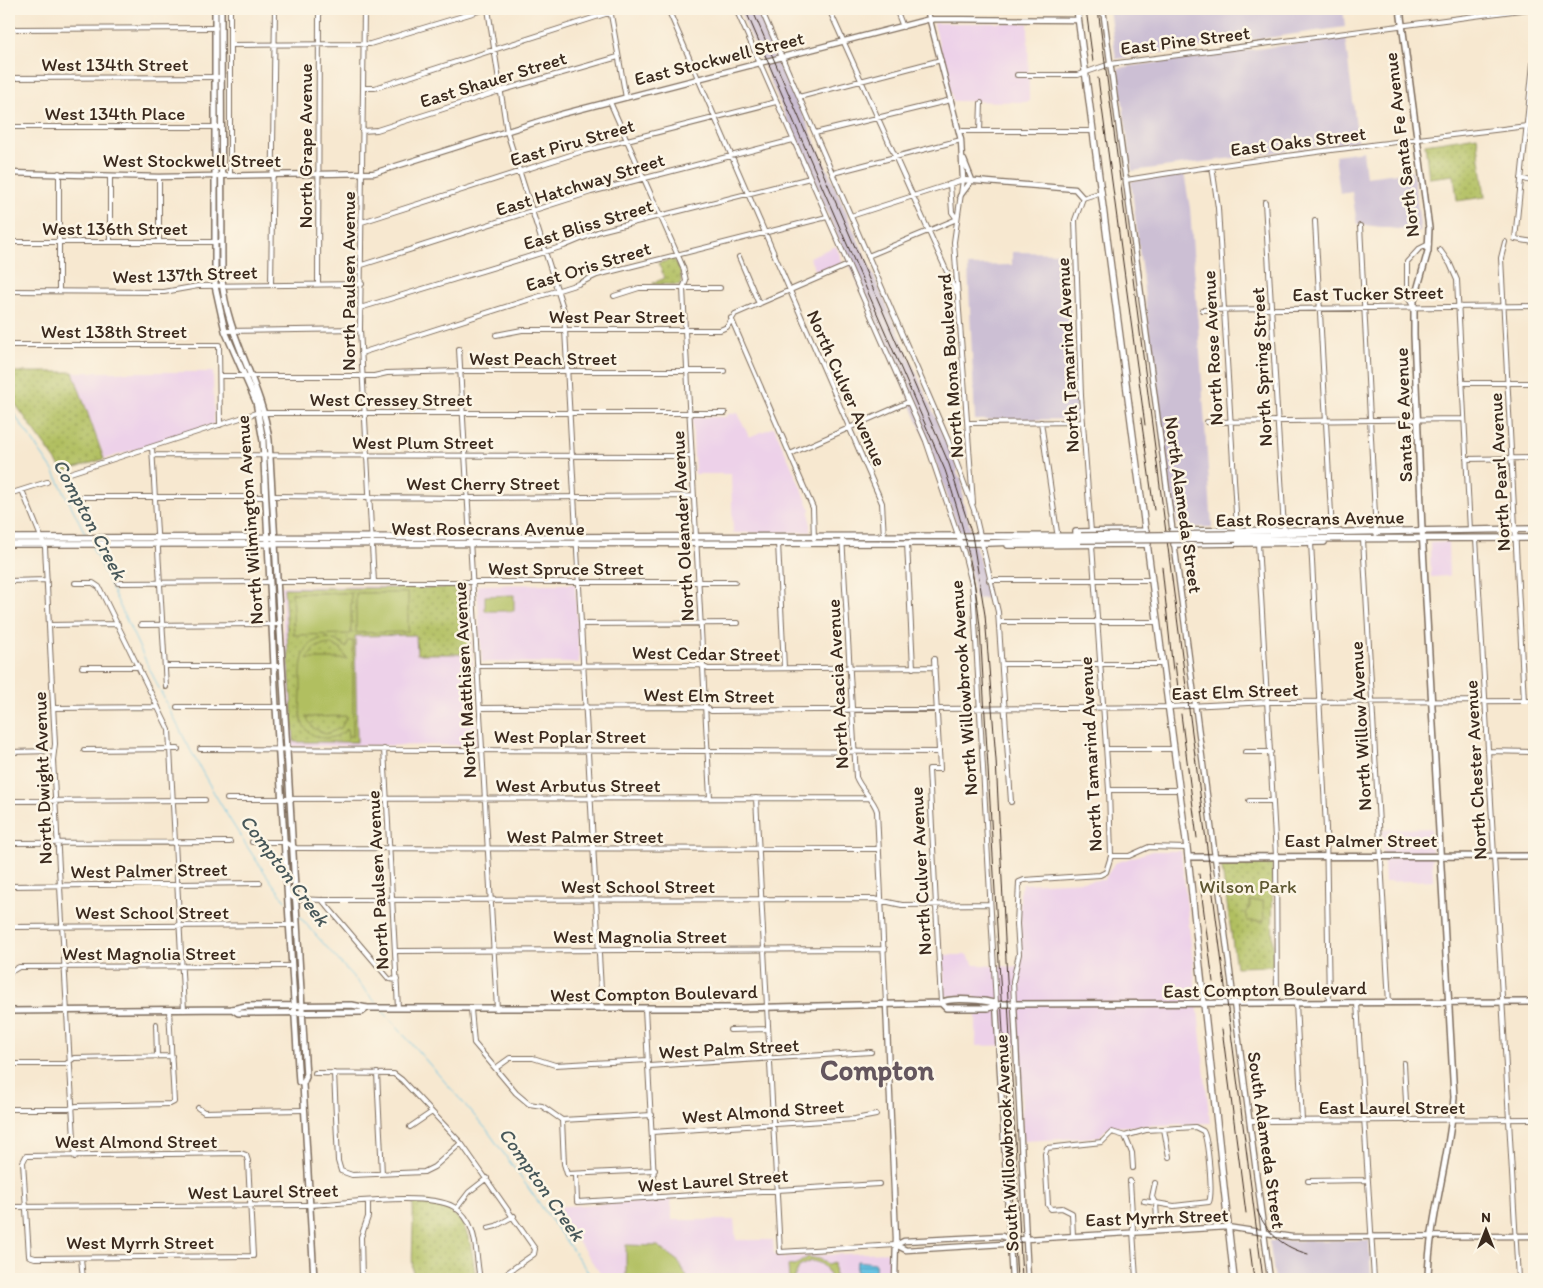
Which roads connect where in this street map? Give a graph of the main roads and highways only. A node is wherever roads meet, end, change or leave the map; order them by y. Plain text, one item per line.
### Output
1 (215, 9) edge
2 (221, 9) edge
3 (1077, 9) edge
4 (1400, 9) edge
5 (218, 77) junction
6 (1414, 306) joint
7 (262, 413) junction
8 (1534, 529) edge
9 (1172, 530) road end
10 (1422, 530) junction
11 (1146, 531) junction
12 (1332, 532) junction
13 (1237, 534) junction
14 (962, 536) joint
15 (982, 536) junction
16 (9, 538) edge
17 (1081, 538) junction
18 (1422, 538) junction
19 (1534, 538) edge
20 (271, 539) junction
21 (697, 539) junction
22 (814, 539) junction
23 (884, 539) junction
24 (1349, 539) junction
25 (42, 541) junction
26 (964, 543) joint
27 (988, 543) junction
28 (9, 544) edge
29 (1148, 544) junction
30 (1174, 544) road end
31 (1442, 855) junction
32 (1188, 856) junction
33 (1534, 856) edge
34 (1450, 1002) junction
35 (1534, 1002) edge
36 (996, 1004) joint
37 (1206, 1005) junction
38 (294, 1006) junction
39 (232, 1009) junction
40 (301, 1009) junction
41 (9, 1011) edge
42 (294, 1013) junction
43 (303, 1084) junction
44 (314, 1279) edge
45 (1234, 1279) edge
46 (1428, 1279) edge

1 - 5 main road, North Wilmington Avenue
2 - 5 main road, North Wilmington Avenue
3 - 11 main road
4 - 6 main road, North Santa Fe Avenue
5 - 7 main road, North Wilmington Avenue
5 - 7 main road, North Wilmington Avenue
6 - 10 main road, Santa Fe Avenue
7 - 20 main road, North Wilmington Avenue
7 - 20 main road, North Wilmington Avenue
8 - 10 main road, East Rosecrans Avenue
9 - 13 main road
10 - 12 main road, East Rosecrans Avenue
10 - 18 main road, Santa Fe Avenue
11 - 15 main road
11 - 29 main road
12 - 13 main road, East Rosecrans Avenue
12 - 13 main road
13 - 17 main road, East Rosecrans Avenue, bridge
13 - 24 main road, East Rosecrans Avenue
14 - 15 main road, East Rosecrans Avenue
14 - 23 main road, West Rosecrans Avenue
15 - 17 main road, East Rosecrans Avenue
16 - 25 main road, West Rosecrans Avenue
17 - 27 main road, East Rosecrans Avenue
18 - 19 main road, East Rosecrans Avenue
18 - 24 main road, East Rosecrans Avenue
18 - 31 main road, Santa Fe Avenue
20 - 21 main road, West Rosecrans Avenue
20 - 25 main road, West Rosecrans Avenue
20 - 38 main road, North Wilmington Avenue
20 - 40 main road, North Wilmington Avenue
21 - 22 main road, West Rosecrans Avenue
21 - 22 main road, West Rosecrans Avenue
22 - 23 main road, West Rosecrans Avenue
23 - 26 main road, West Rosecrans Avenue
24 - 30 main road
25 - 28 main road, West Rosecrans Avenue
26 - 27 main road, East Rosecrans Avenue
27 - 29 main road
29 - 32 main road
31 - 32 main road, East Palmer Street
31 - 33 main road, East Palmer Street
31 - 34 main road
32 - 37 main road
34 - 35 main road, East Compton Boulevard
34 - 37 main road, East Compton Boulevard
34 - 46 main road
36 - 37 main road, East Compton Boulevard
36 - 40 main road, West Compton Boulevard
37 - 45 main road
38 - 39 main road, West Compton Boulevard
38 - 40 main road, West Compton Boulevard
38 - 42 main road, North Wilmington Avenue
39 - 41 main road, West Compton Boulevard
39 - 42 main road, West Compton Boulevard
40 - 42 main road, West Compton Boulevard
40 - 43 main road, North Wilmington Avenue
42 - 43 main road, North Wilmington Avenue
43 - 44 main road

